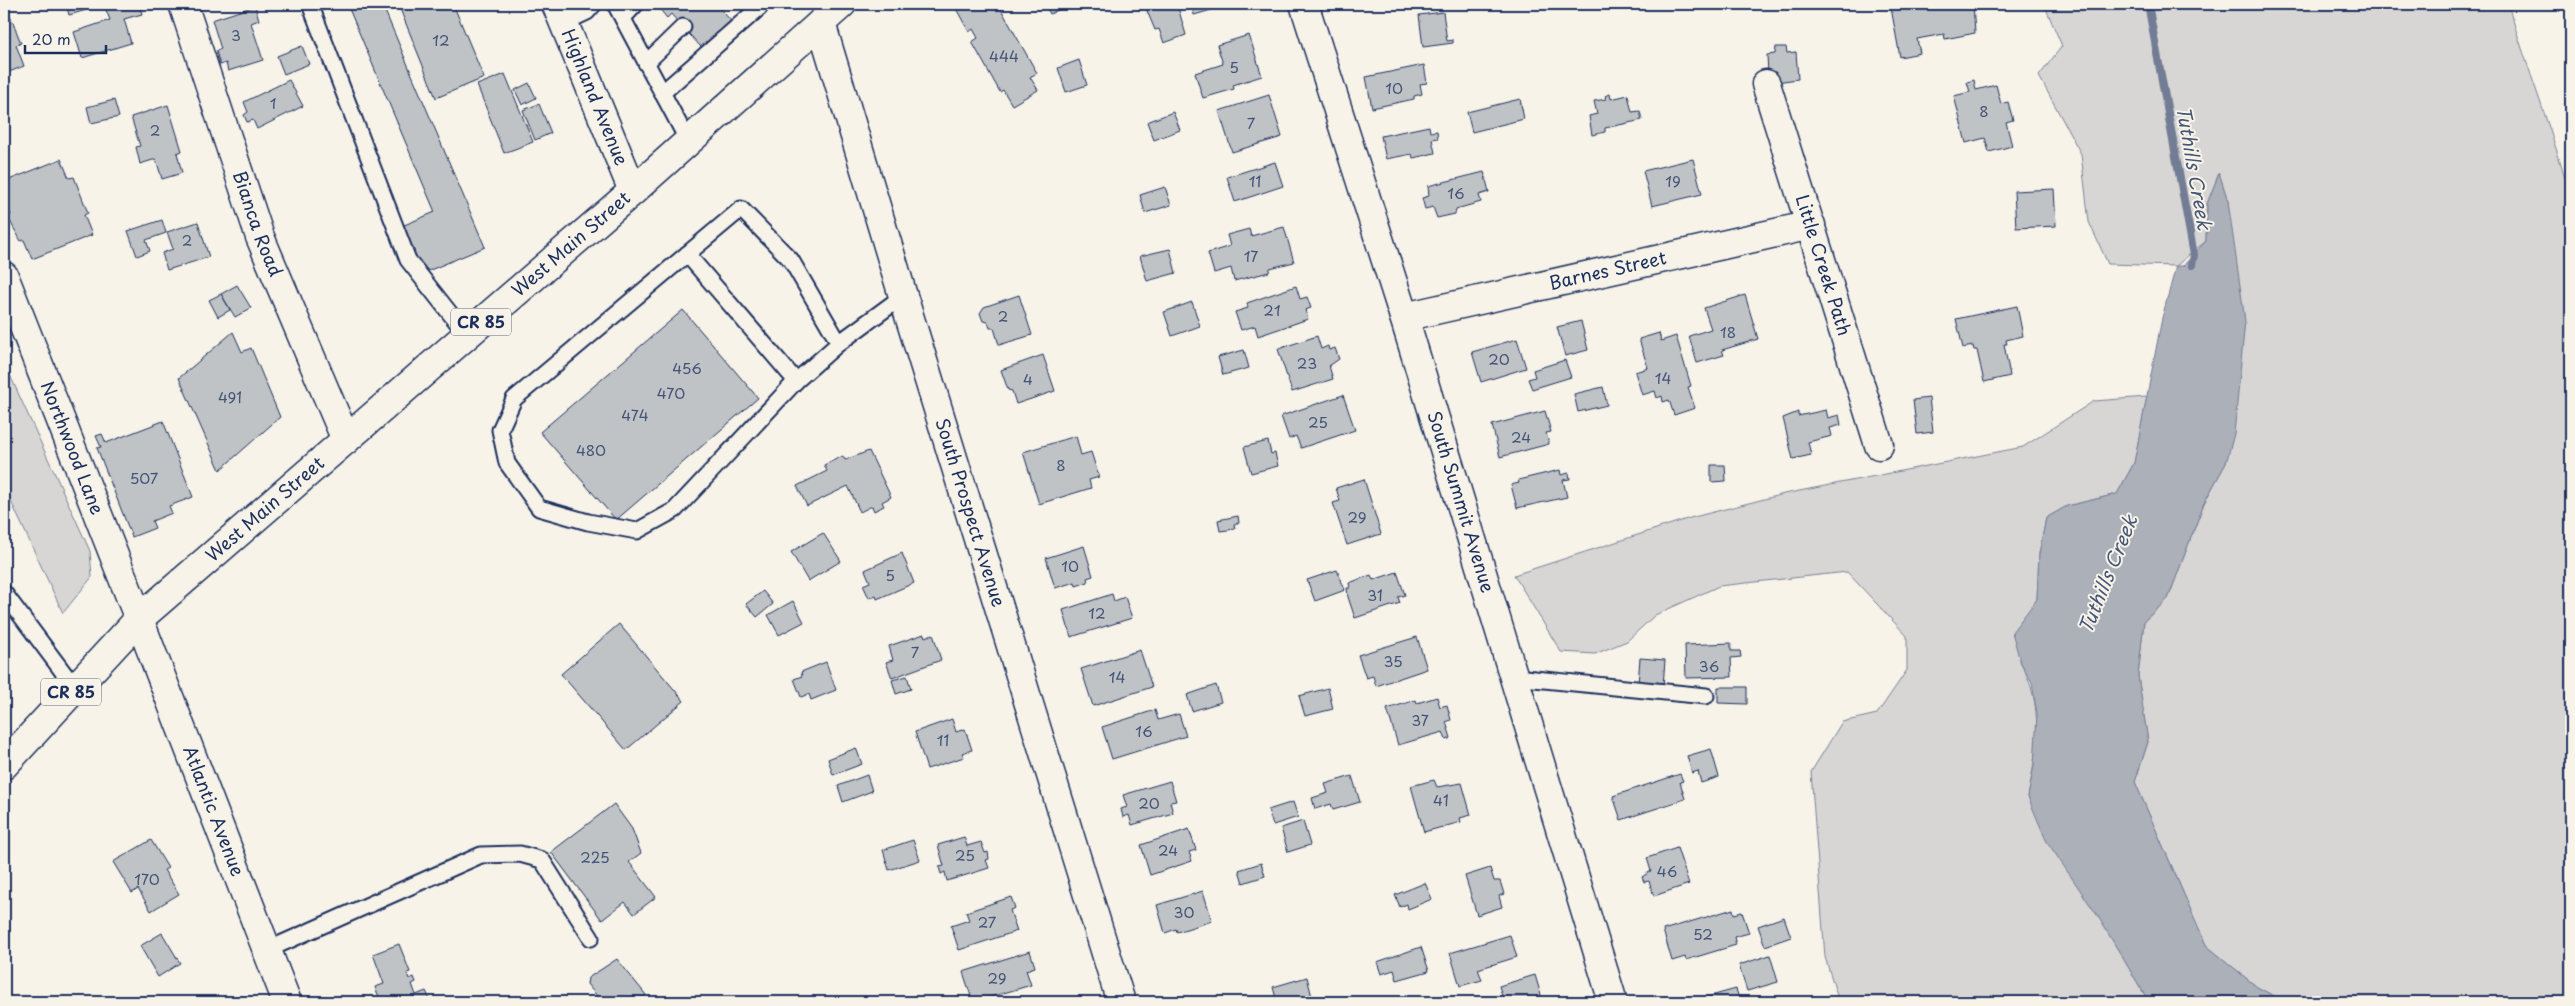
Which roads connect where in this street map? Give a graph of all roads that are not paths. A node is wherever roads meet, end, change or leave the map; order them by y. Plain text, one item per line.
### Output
1 (183, 4) edge
2 (310, 4) edge
3 (594, 4) edge
4 (615, 4) edge
5 (636, 4) edge
6 (757, 4) edge
7 (842, 4) edge
8 (1304, 4) edge
9 (560, 13) edge
10 (622, 18) junction
11 (821, 23) junction
12 (683, 27) dead end
13 (646, 63) junction
14 (1766, 84) dead end
15 (662, 93) junction
16 (688, 142) junction
17 (633, 190) junction
18 (1811, 225) junction
19 (687, 254) junction
20 (4, 276) edge
21 (903, 296) junction
22 (1404, 318) junction
23 (467, 334) junction
24 (839, 343) junction
25 (796, 381) junction
26 (346, 440) junction
27 (1878, 445) dead end
28 (4, 593) edge
29 (139, 620) junction
30 (1514, 677) junction
31 (75, 688) junction
32 (1706, 696) dead end
33 (4, 765) edge
34 (591, 938) dead end
35 (267, 950) junction
36 (288, 1002) edge
37 (1121, 1002) edge
38 (1613, 1002) edge

1 - 26 street, Bianca Road
2 - 23 lane
3 - 9 lane
4 - 10 lane
5 - 10 lane
6 - 15 lane
7 - 11 street, West Main Street / CR 85
8 - 22 street, South Summit Avenue
9 - 17 street, Highland Avenue
10 - 13 lane
11 - 16 street, West Main Street / CR 85
11 - 21 street, South Prospect Avenue
12 - 13 lane
13 - 15 lane
14 - 18 street, Little Creek Path
15 - 16 lane
16 - 17 street, West Main Street / CR 85
17 - 23 street, West Main Street / CR 85
18 - 22 street, Barnes Street
18 - 27 street, Little Creek Path
19 - 24 lane
19 - 25 lane
19 - 25 lane
20 - 29 street, Northwood Lane
21 - 24 lane
21 - 37 street, South Prospect Avenue
22 - 30 street, South Summit Avenue
23 - 26 street, West Main Street / CR 85
24 - 25 lane
26 - 29 street, West Main Street / CR 85
28 - 31 lane
29 - 31 street, CR 85
29 - 35 street, Atlantic Avenue
30 - 32 lane
30 - 38 street, South Summit Avenue
31 - 33 street, CR 85
34 - 35 lane
35 - 36 street, Atlantic Avenue

